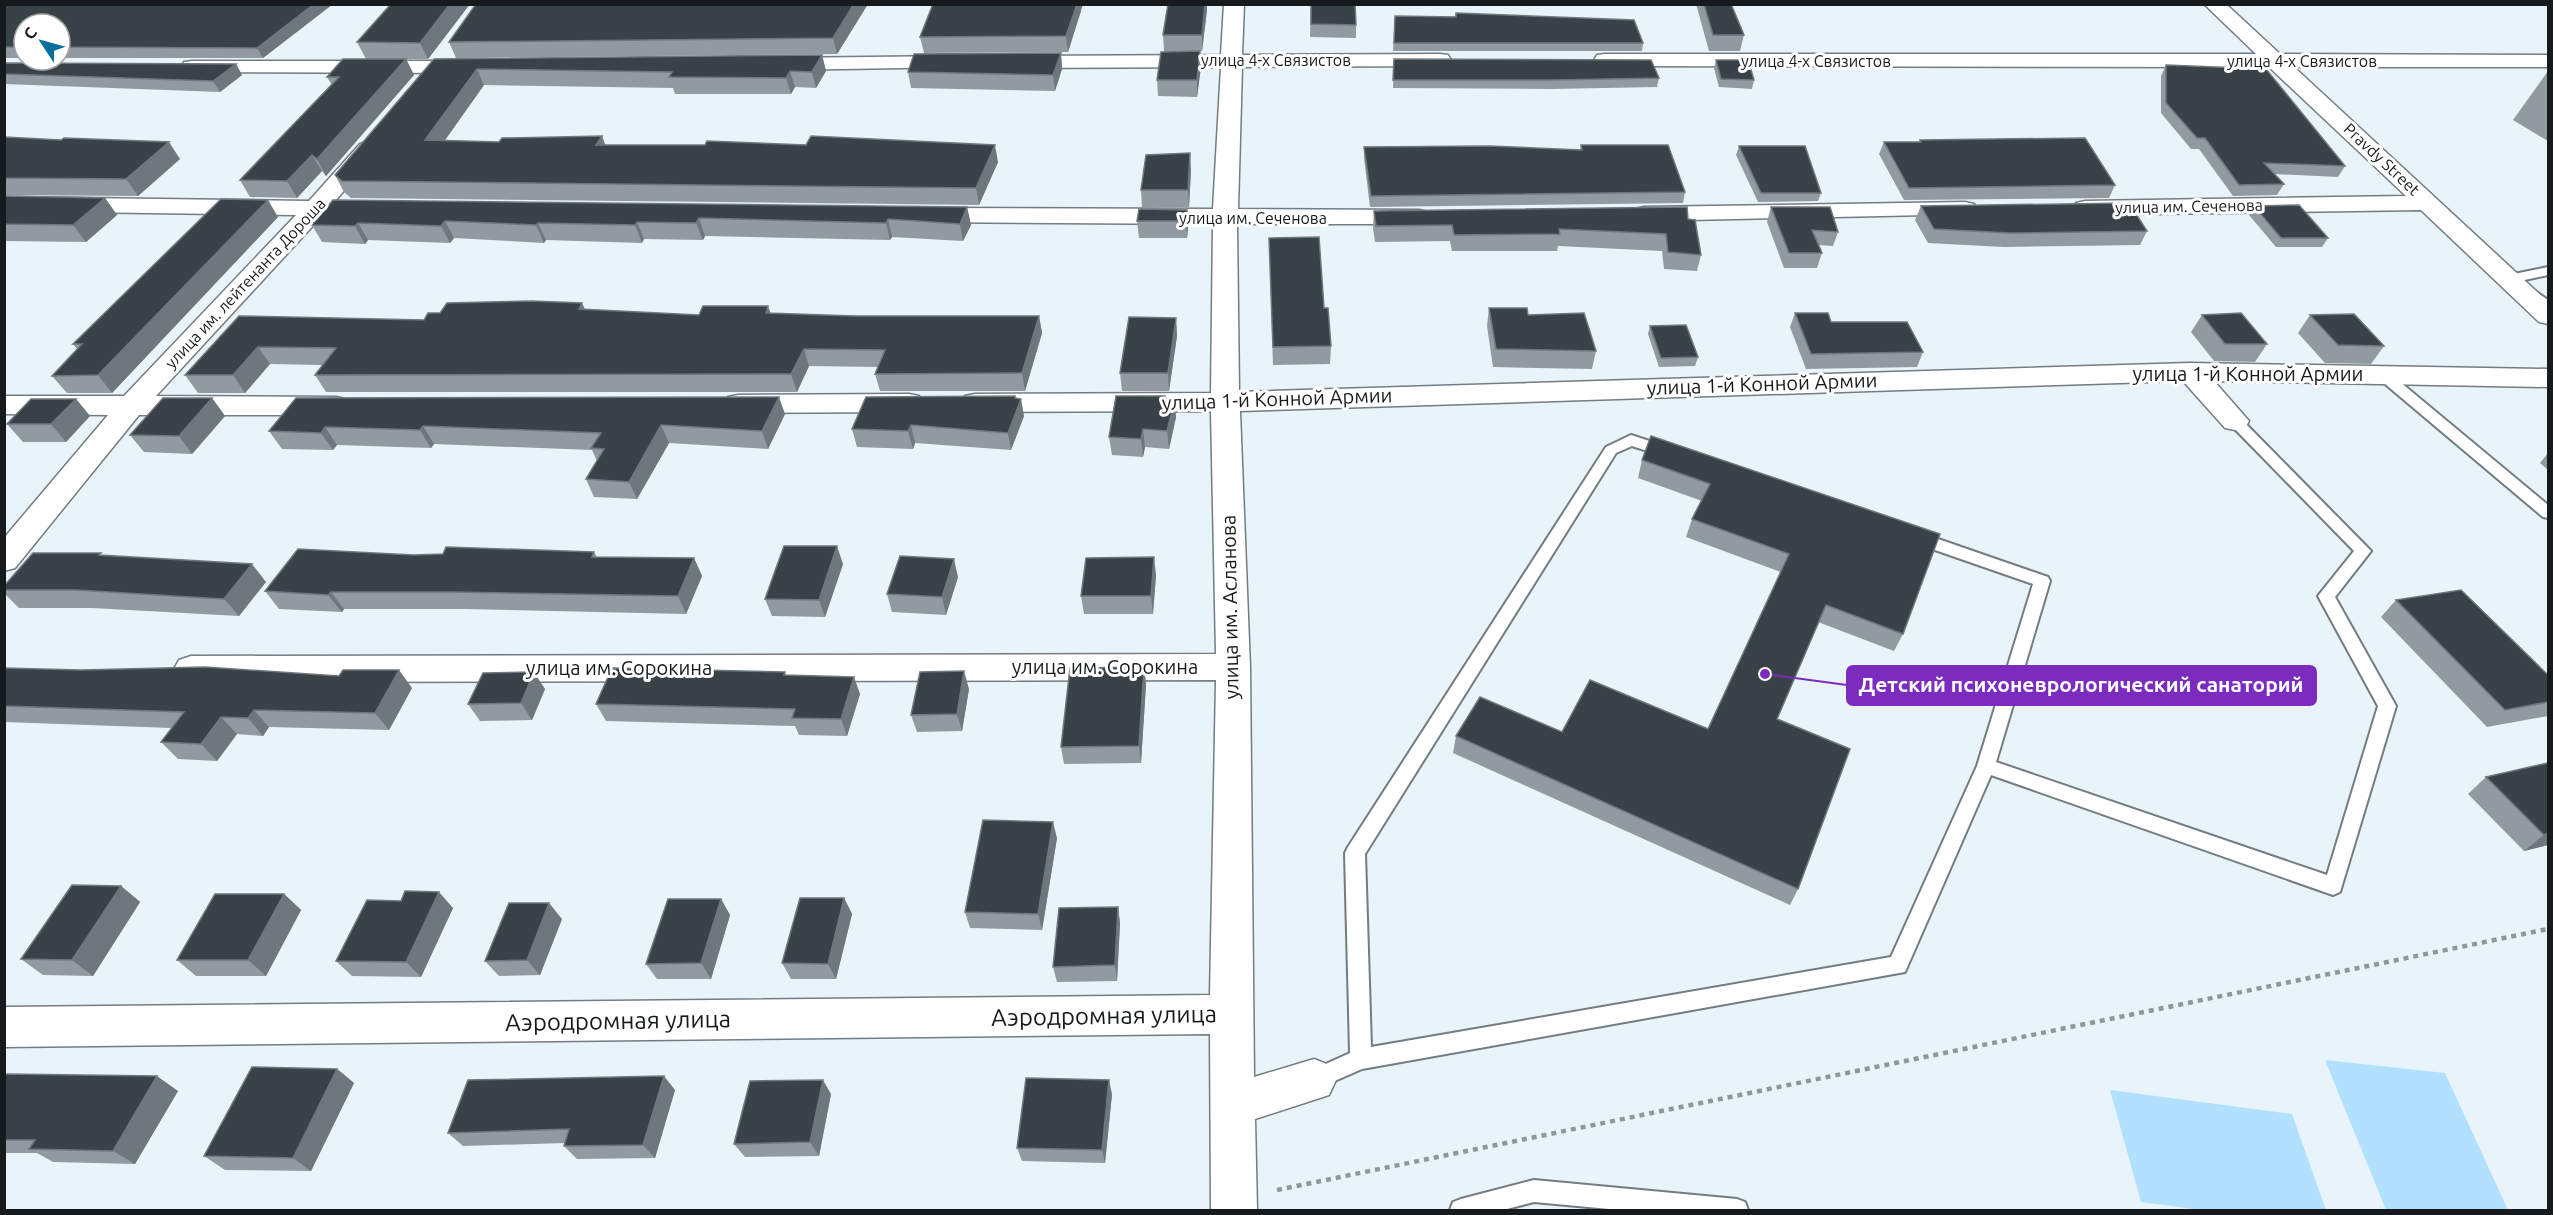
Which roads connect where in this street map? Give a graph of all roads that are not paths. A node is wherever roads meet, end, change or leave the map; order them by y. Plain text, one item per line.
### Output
1 (1234, 4) edge
2 (2214, 4) edge
3 (457, 40) edge
4 (1231, 59) junction
5 (1457, 60) edge
6 (1588, 60) edge
7 (2548, 61) edge
8 (2278, 62) junction
9 (757, 64) edge
10 (168, 67) edge
11 (438, 67) junction
12 (497, 67) edge
13 (415, 94) edge
14 (384, 129) edge
15 (2429, 202) junction
16 (4, 204) edge
17 (316, 208) junction
18 (2061, 208) edge
19 (400, 209) edge
20 (1989, 209) edge
21 (902, 214) edge
22 (1621, 214) edge
23 (1443, 217) edge
24 (1225, 218) junction
25 (2548, 271) edge
26 (2510, 279) junction
27 (2548, 306) edge
28 (2548, 316) edge
29 (2190, 372) junction
30 (2383, 375) junction
31 (2548, 378) edge
32 (1225, 402) junction
33 (714, 404) edge
34 (4, 405) edge
35 (357, 405) edge
36 (131, 406) junction
37 (2235, 420) joint
38 (1686, 459) edge
39 (2548, 513) edge
40 (1898, 531) edge
41 (4, 560) edge
42 (1233, 667) junction
43 (160, 670) edge
44 (1986, 766) junction
45 (1231, 1014) junction
46 (4, 1027) edge
47 (1360, 1059) junction
48 (1314, 1080) joint
49 (1232, 1105) junction
50 (1234, 1205) edge
51 (1461, 1210) edge
52 (1737, 1210) edge

1 - 4 street, улица им. Асланова
2 - 8 street, Pravdy Street
3 - 11 street
4 - 5 street, улица 4-х Связистов
4 - 9 street, улица 4-х Связистов
4 - 24 street, улица им. Асланова
6 - 8 street, улица 4-х Связистов
7 - 8 street, улица 4-х Связистов
8 - 15 street, Pravdy Street
10 - 11 street
11 - 12 street
11 - 13 street
14 - 17 street, улица им. лейтенанта Дороша
15 - 18 street, улица им. Сеченова
15 - 26 street, Pravdy Street
16 - 17 street
17 - 19 street
17 - 36 street, улица им. лейтенанта Дороша
20 - 22 street
21 - 24 street, улица им. Сеченова
23 - 24 street, улица им. Сеченова
24 - 32 street, улица им. Асланова
25 - 26 lane
26 - 27 lane
26 - 28 street, Pravdy Street
29 - 30 street, улица 1-й Конной Армии
29 - 32 street, улица 1-й Конной Армии
29 - 37 street
30 - 31 street, улица 1-й Конной Армии
30 - 39 lane
32 - 33 street, улица 1-й Конной Армии
32 - 42 street, улица им. Асланова
34 - 36 street
35 - 36 street
36 - 41 street, улица им. лейтенанта Дороша
37 - 44 lane
38 - 47 lane
40 - 44 lane
42 - 43 street, улица им. Сорокина
42 - 45 street, улица им. Асланова
44 - 47 lane
45 - 46 street, Аэродромная улица
45 - 49 street, улица им. Асланова
47 - 48 lane
48 - 49 street
49 - 50 street, улица им. Асланова
51 - 52 lane

